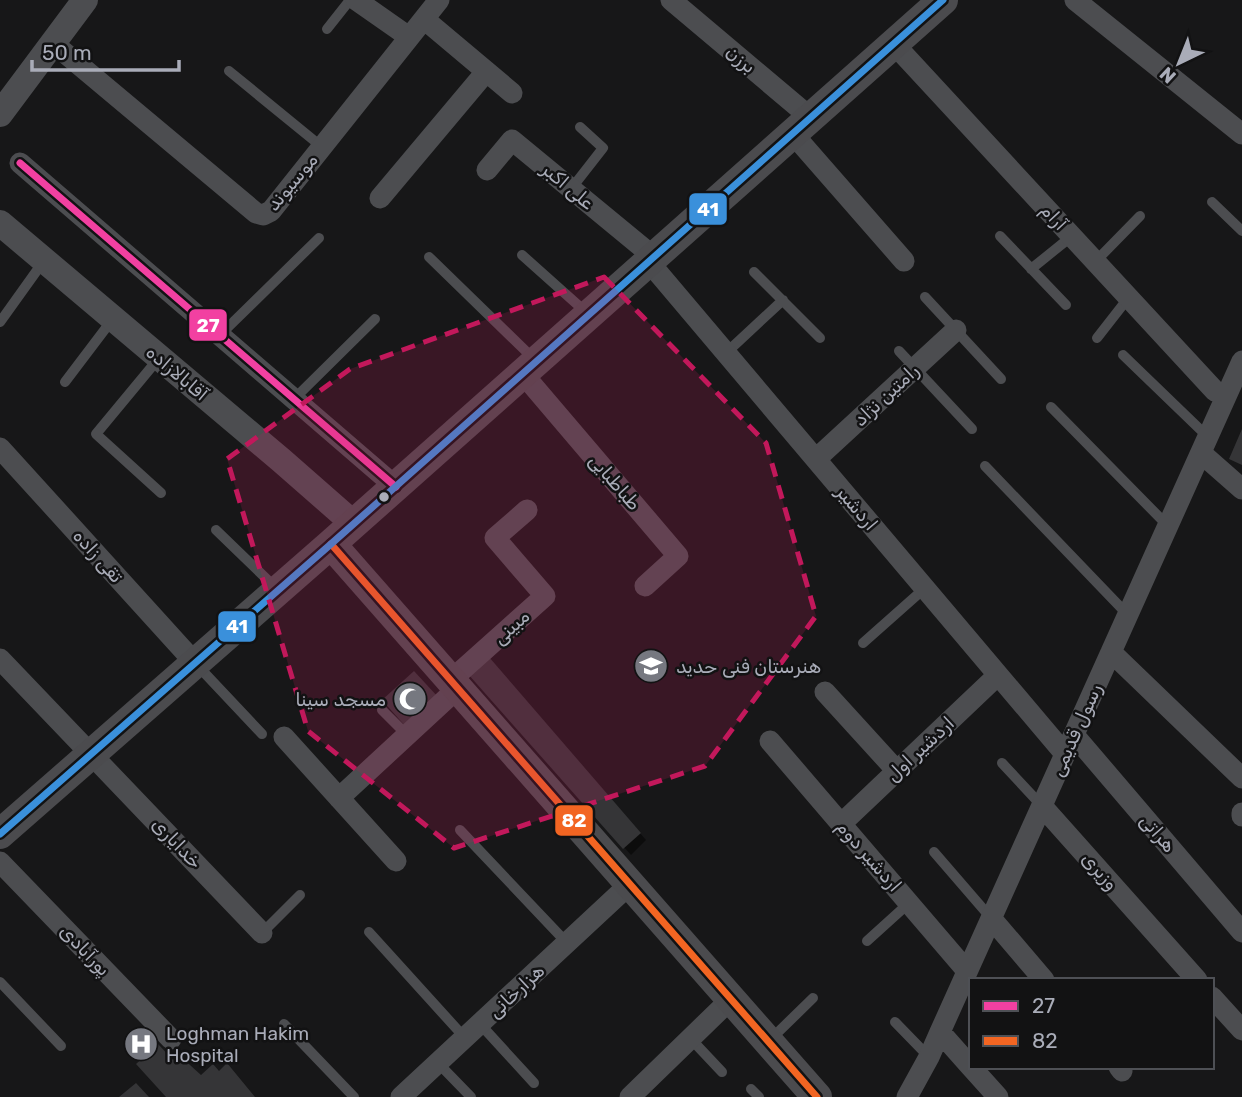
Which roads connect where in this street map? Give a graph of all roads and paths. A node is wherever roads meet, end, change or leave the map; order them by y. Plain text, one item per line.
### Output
1 (85, 0) edge
2 (350, 0) edge
3 (356, 0) edge
4 (439, 0) edge
5 (671, 0) edge
6 (943, 0) edge
7 (1075, 0) edge
8 (424, 19) junction
9 (327, 29) dead end
10 (409, 37) junction
11 (53, 43) junction
12 (894, 44) junction
13 (229, 71) dead end
14 (485, 73) junction
15 (512, 93) dead end
16 (0, 114) edge
17 (802, 126) junction
18 (580, 127) dead end
19 (1242, 134) edge
20 (322, 147) junction
21 (20, 163) dead end
22 (487, 170) dead end
23 (571, 188) junction
24 (380, 198) dead end
25 (1212, 202) dead end
26 (1140, 216) dead end
27 (0, 223) edge
28 (1242, 231) edge
29 (1000, 236) dead end
30 (1072, 236) junction
31 (319, 238) dead end
32 (522, 255) dead end
33 (429, 257) dead end
34 (44, 260) junction
35 (652, 260) junction
36 (904, 261) dead end
37 (1096, 262) junction
38 (1031, 269) junction
39 (754, 272) dead end
40 (925, 297) dead end
41 (1129, 297) junction
42 (783, 300) junction
43 (1066, 306) dead end
44 (589, 315) junction
45 (113, 319) junction
46 (375, 319) dead end
47 (0, 322) edge
48 (956, 330) junction
49 (220, 335) junction
50 (820, 338) dead end
51 (1097, 338) dead end
52 (900, 351) dead end
53 (726, 353) junction
54 (1123, 355) dead end
55 (159, 358) junction
56 (1242, 361) edge
57 (529, 368) junction
58 (916, 368) junction
59 (1001, 379) dead end
60 (65, 382) dead end
61 (1215, 391) dead end
62 (293, 398) junction
63 (1051, 407) dead end
64 (972, 429) dead end
65 (1205, 444) junction
66 (0, 448) edge
67 (816, 459) junction
68 (985, 466) dead end
69 (396, 487) junction
70 (1242, 489) edge
71 (161, 493) dead end
72 (527, 510) dead end
73 (354, 524) junction
74 (1168, 526) junction
75 (216, 530) dead end
76 (331, 544) junction
77 (645, 586) dead end
78 (925, 588) junction
79 (279, 591) junction
80 (1128, 615) junction
81 (863, 643) dead end
82 (1111, 652) junction
83 (0, 659) edge
84 (196, 664) junction
85 (998, 675) junction
86 (454, 684) junction
87 (825, 692) dead end
88 (382, 710) dead end
89 (262, 734) dead end
90 (407, 735) junction
91 (284, 737) dead end
92 (770, 741) dead end
93 (1069, 745) junction
94 (92, 754) junction
95 (1002, 763) dead end
96 (897, 771) junction
97 (1242, 778) edge
98 (339, 798) junction
99 (1042, 806) junction
100 (841, 824) junction
101 (460, 830) dead end
102 (0, 834) edge
103 (934, 852) dead end
104 (396, 861) dead end
105 (0, 862) edge
106 (630, 884) junction
107 (300, 895) dead end
108 (909, 903) junction
109 (991, 918) junction
110 (369, 932) dead end
111 (1242, 932) edge
112 (262, 933) joint
113 (867, 941) dead end
114 (567, 943) junction
115 (967, 971) junction
116 (1042, 978) edge
117 (1195, 978) edge
118 (0, 982) edge
119 (813, 998) dead end
120 (731, 999) junction
121 (1214, 999) edge
122 (895, 1022) dead end
123 (284, 1024) dead end
124 (1242, 1030) edge
125 (472, 1031) junction
126 (940, 1032) junction
127 (690, 1038) junction
128 (171, 1039) dead end
129 (769, 1041) junction
130 (61, 1046) dead end
131 (929, 1057) junction
132 (439, 1063) junction
133 (969, 1065) edge
134 (973, 1069) edge
135 (722, 1072) dead end
136 (534, 1083) dead end
137 (637, 1095) edge
138 (816, 1096) edge
139 (354, 1097) edge
140 (401, 1097) edge
141 (471, 1097) edge
142 (907, 1097) edge
143 (998, 1097) edge

1 - 11 street
2 - 9 lane
3 - 10 street
4 - 8 street, موسیوند
5 - 17 street, برزن
6 - 12 main road
7 - 19 street
8 - 10 street, موسیوند
8 - 14 street
10 - 20 street, موسیوند
11 - 16 street
11 - 20 street, موسیوند
12 - 17 main road
12 - 30 street, آرام
13 - 20 lane
14 - 15 street
14 - 24 street
17 - 35 main road
17 - 36 street, برزن
18 - 23 lane
21 - 49 street
22 - 23 street, علی اکبر
23 - 35 street, علی اکبر
25 - 28 lane
26 - 37 lane
27 - 34 street, آقابالازاده
29 - 38 lane
30 - 37 street, آرام
30 - 38 lane
31 - 49 lane
32 - 44 lane
33 - 57 lane
34 - 45 street, آقابالازاده
34 - 47 lane
35 - 44 main road
35 - 53 street, اردشیر
37 - 41 street, آرام
38 - 43 lane
39 - 42 lane
40 - 48 lane
41 - 51 lane
41 - 61 street, آرام
42 - 50 lane
42 - 53 lane
44 - 57 main road
45 - 55 street, آقابالازاده
45 - 60 lane
46 - 62 lane
48 - 58 street, رامتین نژاد
48 - 59 lane
49 - 62 street
52 - 58 lane
53 - 67 street, اردشیر
54 - 65 lane
55 - 71 lane
55 - 73 street, آقابالازاده
56 - 65 street, رسول قدیمی
57 - 69 main road
57 - 77 street, طباطبایی
58 - 64 lane
58 - 67 street, رامتین نژاد
62 - 69 street
63 - 74 lane
65 - 70 street
65 - 74 street, رسول قدیمی
66 - 84 street, تقی زاده
67 - 78 street, اردشیر
68 - 80 lane
69 - 73 main road
72 - 86 street, مبینی
73 - 76 main road
74 - 80 street, رسول قدیمی
75 - 79 lane
76 - 79 main road
76 - 86 main road
78 - 81 lane
78 - 85 street, اردشیر
79 - 84 main road
80 - 82 street, رسول قدیمی
82 - 93 street, رسول قدیمی
82 - 97 street
83 - 94 street, خدایاری
84 - 89 lane
84 - 94 main road
85 - 93 street, اردشیر
85 - 96 street, اردشیر اول
86 - 90 street
86 - 106 main road
87 - 96 street
88 - 90 lane
90 - 98 street
91 - 98 street
92 - 100 street, اردشیر دوم
93 - 99 street, رسول قدیمی
93 - 111 street, هراتی
94 - 102 main road
94 - 112 street, خدایاری
95 - 99 lane, وزیری
96 - 100 street, اردشیر اول
98 - 104 street
99 - 109 street, رسول قدیمی
99 - 117 street, وزیری
100 - 108 street, اردشیر دوم
101 - 114 lane
103 - 109 lane
105 - 128 street, پورآبادی
106 - 114 street, هزارخانی
106 - 120 main road
107 - 112 lane
108 - 113 lane
108 - 115 street, اردشیر دوم
109 - 115 street, رسول قدیمی
109 - 116 street
110 - 125 lane
114 - 125 street, هزارخانی
115 - 126 street, رسول قدیمی
118 - 130 lane
119 - 129 lane
120 - 127 street
120 - 129 main road
121 - 124 street
122 - 131 lane
123 - 139 lane
125 - 132 street, هزارخانی
125 - 136 lane
126 - 131 street, رسول قدیمی
126 - 133 street
127 - 135 lane
127 - 137 street
129 - 138 main road
131 - 142 street, رسول قدیمی
132 - 140 street, هزارخانی
132 - 141 lane
134 - 143 street

